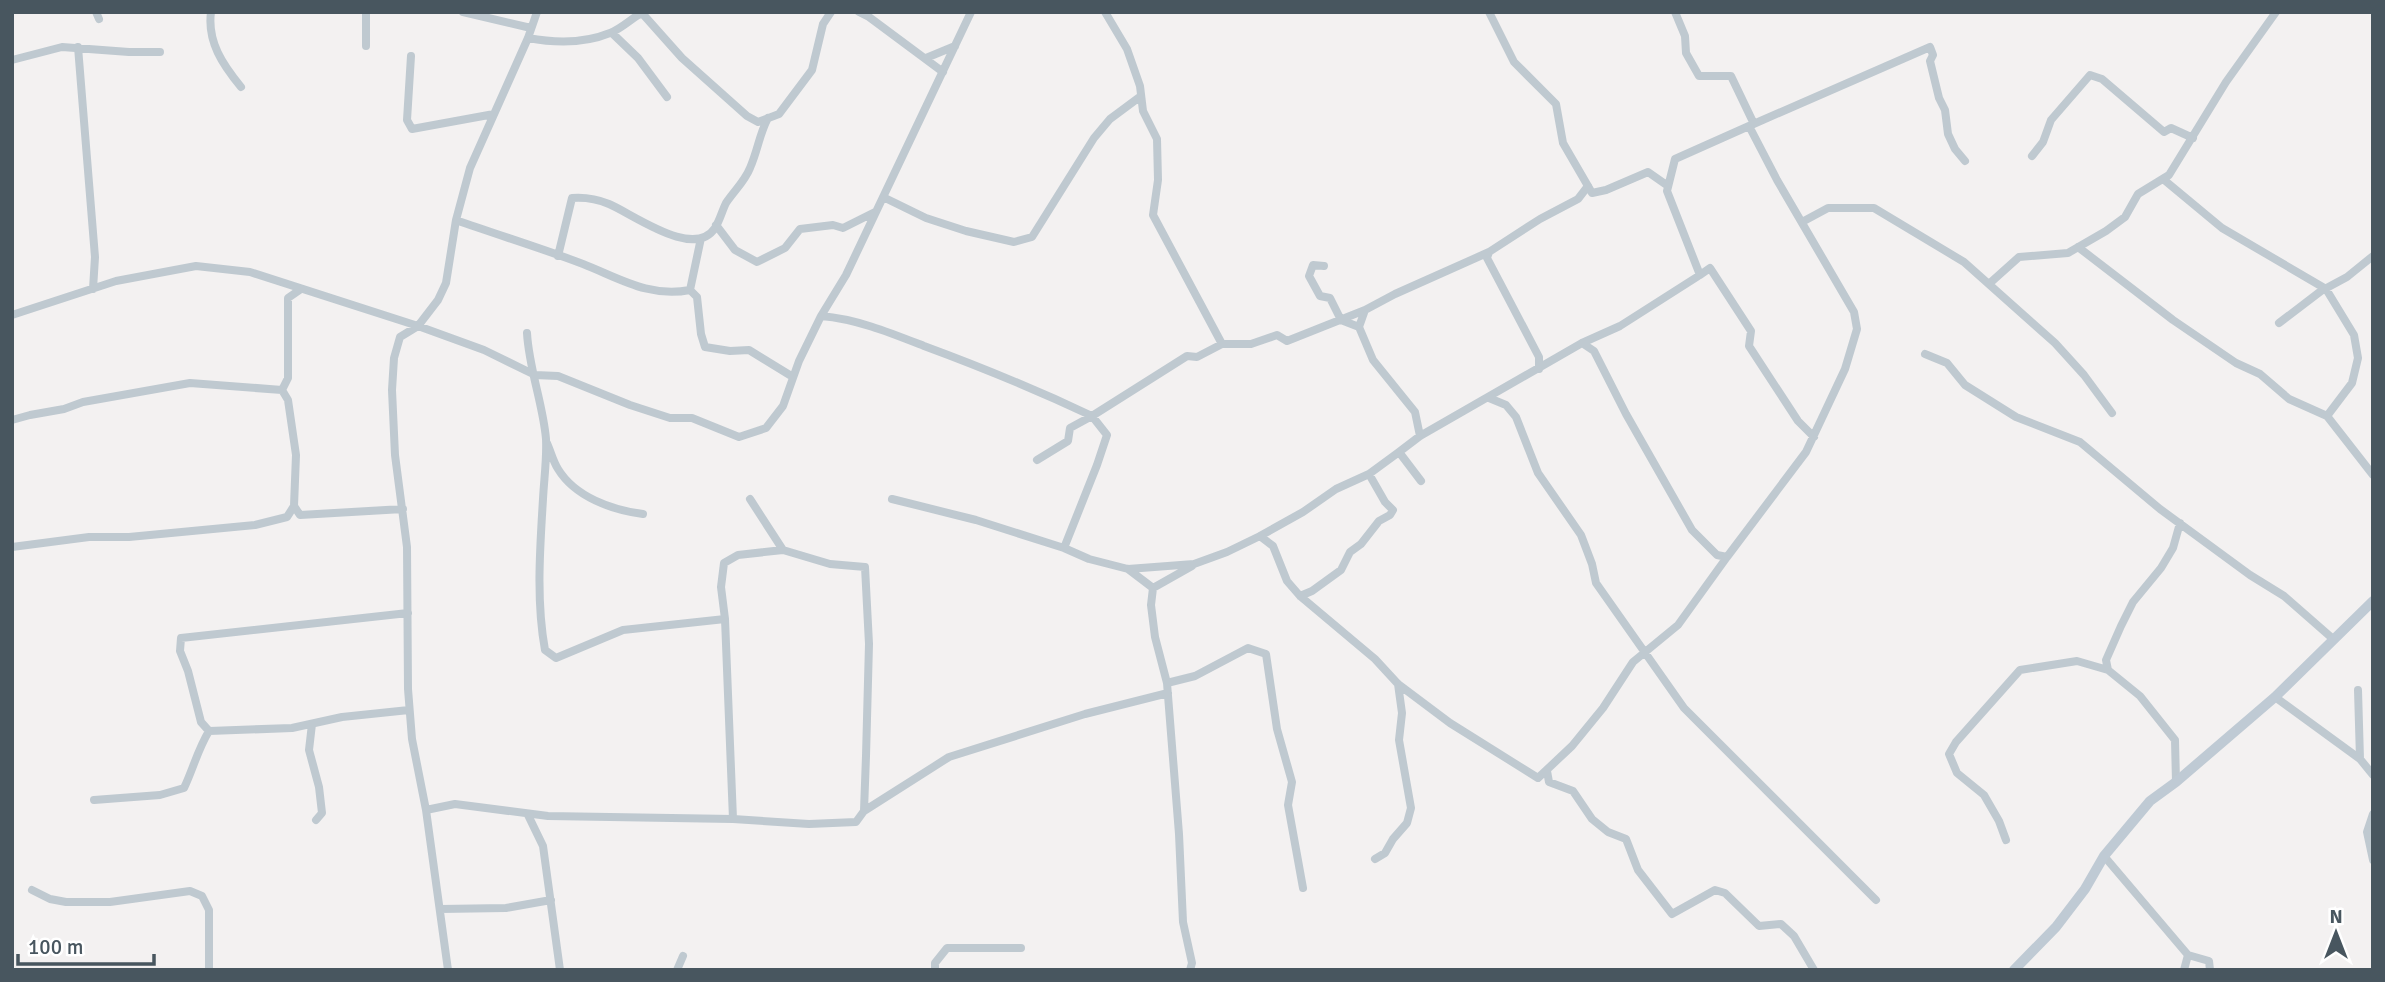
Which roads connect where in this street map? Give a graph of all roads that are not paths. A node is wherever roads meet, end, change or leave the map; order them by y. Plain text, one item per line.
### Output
1 (211, 12) edge
2 (366, 12) edge
3 (463, 12) edge
4 (537, 12) edge
5 (642, 12) edge
6 (831, 12) edge
7 (859, 12) edge
8 (971, 12) edge
9 (1105, 12) edge
10 (1489, 12) edge
11 (1675, 12) edge
12 (2276, 12) edge
13 (872, 14) edge
14 (531, 29) junction
15 (612, 33) junction
16 (527, 38) junction
17 (366, 46) dead end
18 (955, 46) junction
19 (78, 47) junction
20 (160, 52) dead end
21 (411, 56) dead end
22 (926, 58) junction
23 (12, 60) edge
24 (943, 72) junction
25 (241, 88) dead end
26 (1141, 96) junction
27 (667, 97) dead end
28 (494, 114) junction
29 (768, 118) junction
30 (1752, 125) junction
31 (2193, 138) junction
32 (2032, 156) dead end
33 (1965, 161) dead end
34 (2163, 179) junction
35 (1588, 186) junction
36 (1668, 186) junction
37 (883, 197) junction
38 (875, 212) junction
39 (456, 220) junction
40 (1802, 222) junction
41 (716, 225) junction
42 (701, 238) junction
43 (2078, 247) junction
44 (1489, 251) junction
45 (558, 256) junction
46 (2373, 256) edge
47 (1324, 266) dead end
48 (1700, 275) junction
49 (1990, 283) junction
50 (93, 289) junction
51 (302, 289) junction
52 (2326, 289) junction
53 (690, 290) junction
54 (1365, 310) junction
55 (12, 315) edge
56 (821, 316) junction
57 (1341, 320) junction
58 (2279, 323) dead end
59 (418, 326) junction
60 (1359, 327) junction
61 (527, 333) dead end
62 (1582, 343) junction
63 (1222, 344) junction
64 (1926, 354) dead end
65 (1539, 369) junction
66 (535, 375) junction
67 (793, 377) junction
68 (282, 390) junction
69 (1489, 398) junction
70 (2112, 413) dead end
71 (1092, 416) junction
72 (2327, 416) junction
73 (12, 420) edge
74 (1420, 436) junction
75 (1814, 437) junction
76 (546, 441) junction
77 (1399, 452) junction
78 (1037, 460) dead end
79 (1369, 474) junction
80 (2373, 475) edge
81 (1421, 481) dead end
82 (750, 499) dead end
83 (892, 499) dead end
84 (294, 506) junction
85 (403, 509) junction
86 (643, 514) dead end
87 (300, 515) junction
88 (287, 516) junction
89 (2180, 523) junction
90 (1260, 536) junction
91 (12, 547) edge
92 (1064, 548) junction
93 (783, 550) junction
94 (1727, 557) junction
95 (1194, 564) junction
96 (1128, 569) junction
97 (1153, 588) junction
98 (1300, 596) junction
99 (2373, 601) edge
100 (408, 613) junction
101 (725, 619) junction
102 (2332, 638) junction
103 (1646, 652) junction
104 (2109, 670) junction
105 (1167, 683) junction
106 (1398, 684) junction
107 (2358, 690) dead end
108 (1168, 693) junction
109 (2276, 697) junction
110 (410, 710) junction
111 (312, 724) junction
112 (209, 731) junction
113 (2360, 759) junction
114 (1547, 771) junction
115 (2373, 775) edge
116 (2176, 782) junction
117 (94, 800) dead end
118 (426, 810) junction
119 (864, 811) junction
120 (2373, 814) edge
121 (528, 815) junction
122 (733, 819) junction
123 (316, 820) dead end
124 (2006, 840) dead end
125 (2104, 856) junction
126 (1376, 859) dead end
127 (2373, 860) edge
128 (1303, 888) dead end
129 (32, 890) dead end
130 (551, 900) junction
131 (1876, 900) dead end
132 (440, 909) junction
133 (1021, 948) dead end
134 (2188, 955) junction
135 (683, 956) dead end
136 (209, 970) edge
137 (448, 970) edge
138 (560, 970) edge
139 (677, 970) edge
140 (935, 970) edge
141 (1191, 970) edge
142 (1814, 970) edge
143 (2014, 970) edge
144 (2184, 970) edge
145 (2210, 970) edge

1 - 25 street
2 - 17 street
3 - 14 street
4 - 14 street
5 - 15 street
5 - 29 street
6 - 29 street
7 - 13 street
8 - 18 street
9 - 26 street
10 - 35 street
11 - 30 street
12 - 31 street
13 - 22 street
14 - 16 street
15 - 16 street
15 - 27 street
16 - 28 street
18 - 22 street
18 - 24 street
19 - 20 street
19 - 23 street
19 - 50 street
21 - 28 street
22 - 24 street
24 - 37 street
26 - 37 street
26 - 63 street
28 - 39 street
29 - 41 street
30 - 33 street
30 - 36 street
30 - 40 street
31 - 32 street
31 - 34 street
34 - 43 street
34 - 52 street
35 - 36 street
35 - 44 street
36 - 48 street
37 - 38 street
38 - 41 street
38 - 56 street
39 - 45 street
39 - 59 street
40 - 49 street
40 - 75 street
41 - 42 street
42 - 45 street
42 - 53 street
43 - 49 street
43 - 72 street
44 - 54 street
44 - 65 street
45 - 53 street
46 - 52 street
47 - 57 street
48 - 62 street
48 - 75 street
49 - 70 street
50 - 51 street
50 - 55 street
51 - 59 street
51 - 68 street
52 - 58 street
52 - 72 street
53 - 67 street
54 - 57 street
54 - 60 street
56 - 67 street
56 - 71 street
57 - 60 street
57 - 63 street
59 - 66 street
59 - 85 street
60 - 74 street
61 - 66 street
62 - 65 street
62 - 94 street
63 - 71 street
64 - 89 street
65 - 69 street
66 - 67 street
66 - 76 street
68 - 73 street
68 - 84 street
69 - 74 street
69 - 103 street
71 - 78 street
71 - 92 street
72 - 80 street
74 - 77 street
75 - 94 street
76 - 86 street
76 - 101 street
77 - 79 street
77 - 81 street
79 - 90 street
79 - 98 street
82 - 93 street
83 - 92 street
84 - 87 street
84 - 88 street
85 - 87 street
85 - 100 street
87 - 88 street
88 - 91 street
89 - 102 street
89 - 104 street
90 - 95 street
90 - 98 street
92 - 96 street
93 - 101 street
93 - 119 street
94 - 103 street
95 - 96 street
95 - 97 street
96 - 97 street
97 - 105 street
98 - 106 street
99 - 102 street
100 - 110 street
100 - 112 street
101 - 122 street
102 - 109 street
103 - 114 street
103 - 131 street
104 - 116 street
104 - 124 street
105 - 108 street
105 - 128 street
106 - 114 street
106 - 126 street
107 - 113 street
108 - 119 street
108 - 141 street
109 - 113 street
109 - 116 street
110 - 111 street
110 - 118 street
111 - 112 street
111 - 123 street
112 - 117 street
113 - 115 street
114 - 142 street
116 - 125 street
118 - 121 street
118 - 132 street
119 - 122 street
120 - 127 street
121 - 122 street
121 - 130 street
125 - 134 street
125 - 143 street
129 - 136 street
130 - 132 street
130 - 138 street
132 - 137 street
133 - 140 street
134 - 144 street
134 - 145 street
135 - 139 street

